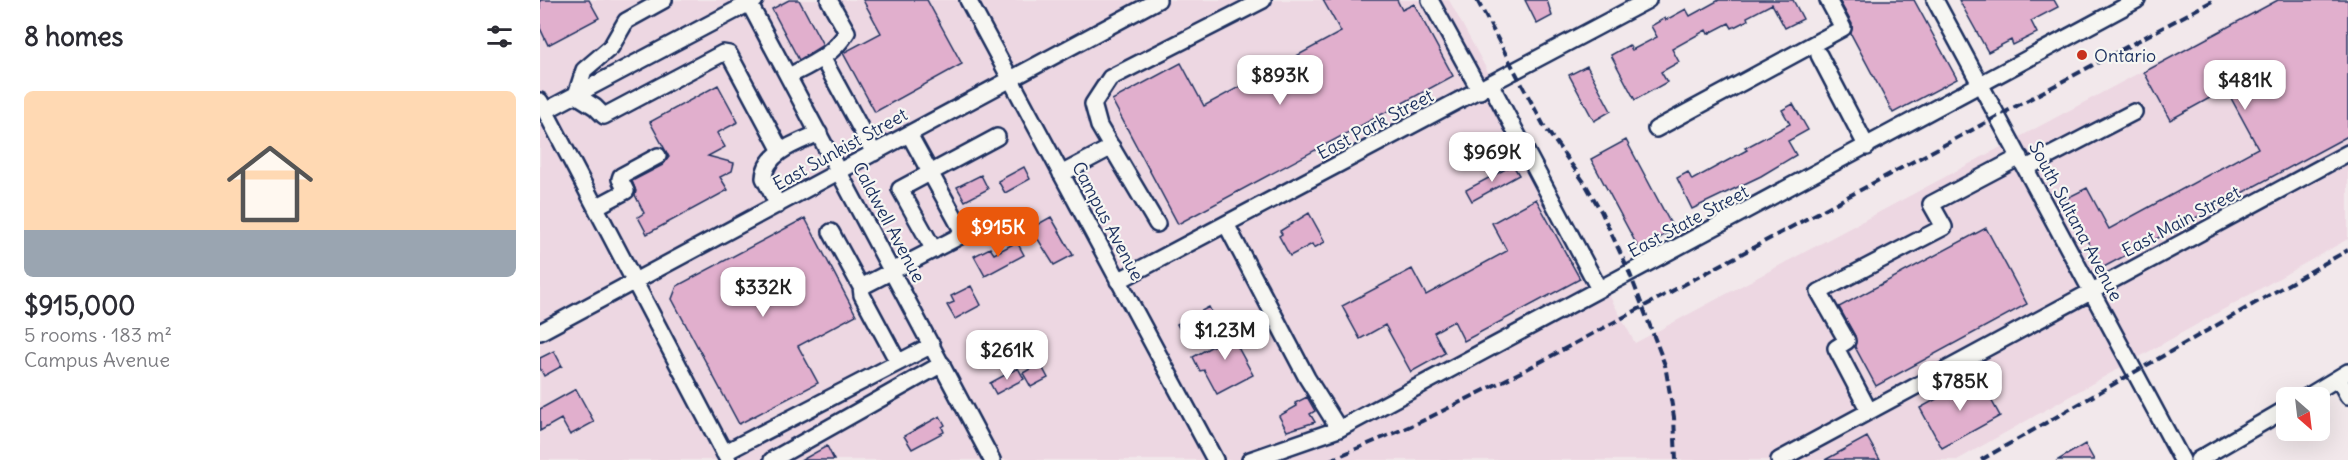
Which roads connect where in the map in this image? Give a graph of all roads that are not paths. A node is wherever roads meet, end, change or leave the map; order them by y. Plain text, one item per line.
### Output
1 (664, 0) edge
2 (830, 0) edge
3 (969, 0) edge
4 (1158, 0) edge
5 (1263, 0) edge
6 (1430, 0) edge
7 (1648, 0) edge
8 (1828, 0) edge
9 (1935, 0) edge
10 (2137, 0) edge
11 (752, 2) edge
12 (1819, 55) dead end
13 (823, 59) junction
14 (789, 76) junction
15 (1010, 79) junction
16 (1981, 86) junction
17 (1486, 88) junction
18 (576, 95) junction
19 (543, 106) edge
20 (2134, 112) dead end
21 (1656, 129) dead end
22 (819, 133) junction
23 (909, 134) junction
24 (997, 137) dead end
25 (1112, 147) junction
26 (1867, 147) junction
27 (781, 151) junction
28 (874, 153) junction
29 (2348, 153) edge
30 (658, 156) dead end
31 (2023, 163) junction
32 (840, 172) junction
33 (930, 173) junction
34 (1060, 174) junction
35 (778, 205) junction
36 (596, 207) junction
37 (1157, 224) dead end
38 (1227, 224) junction
39 (831, 232) dead end
40 (934, 250) junction
41 (892, 270) junction
42 (1119, 281) junction
43 (635, 282) junction
44 (861, 287) junction
45 (1599, 289) junction
46 (2091, 291) junction
47 (540, 332) edge
48 (932, 345) junction
49 (898, 362) junction
50 (942, 364) junction
51 (2343, 375) edge
52 (2323, 387) edge
53 (2348, 396) edge
54 (1869, 411) junction
55 (2276, 415) edge
56 (1339, 429) junction
57 (726, 457) edge
58 (772, 460) edge
59 (992, 460) edge
60 (1215, 460) edge
61 (1250, 460) edge
62 (1779, 460) edge
63 (2182, 460) edge
64 (2198, 460) edge

1 - 18 street
2 - 13 street
3 - 15 street, Campus Avenue
4 - 15 street, East Sunkist Street
5 - 25 street
6 - 17 street
7 - 17 street, East Park Street
8 - 21 street
9 - 16 street, South Sultana Avenue
10 - 16 street, East State Street
11 - 14 street, Caldwell Avenue
11 - 18 street
12 - 26 street
13 - 14 street
13 - 28 street
14 - 22 street, Caldwell Avenue
15 - 23 street, East Sunkist Street
15 - 34 street, Campus Avenue
16 - 26 street, East State Street
16 - 31 street, South Sultana Avenue
17 - 38 street, East Park Street
17 - 45 street
18 - 19 street
18 - 27 street
19 - 36 street
20 - 31 street
22 - 27 street
22 - 32 street, Caldwell Avenue
23 - 28 street, East Sunkist Street
23 - 33 street
24 - 33 street
25 - 34 street
25 - 37 street
26 - 45 street, East State Street
27 - 35 street
28 - 32 street, East Sunkist Street
29 - 46 street, East Main Street
30 - 36 street
31 - 46 street, South Sultana Avenue
31 - 54 street
32 - 35 street, East Sunkist Street
32 - 41 street, Caldwell Avenue
33 - 40 street
33 - 40 street
34 - 42 street, Campus Avenue
35 - 43 street, East Sunkist Street
36 - 43 street
38 - 42 street, East Park Street
38 - 56 street
39 - 44 street
40 - 41 street
41 - 44 street
41 - 48 street, Caldwell Avenue
42 - 60 street, Campus Avenue
43 - 47 street, East Sunkist Street
43 - 57 street
44 - 49 street
45 - 56 street, East State Street
46 - 54 street, East Main Street
46 - 63 street, South Sultana Avenue
48 - 49 street
48 - 50 street, Caldwell Avenue
49 - 57 street
50 - 58 street
50 - 59 street, Caldwell Avenue
51 - 52 street
51 - 53 street
54 - 62 street, East Main Street
55 - 64 street
56 - 61 street, East State Street

